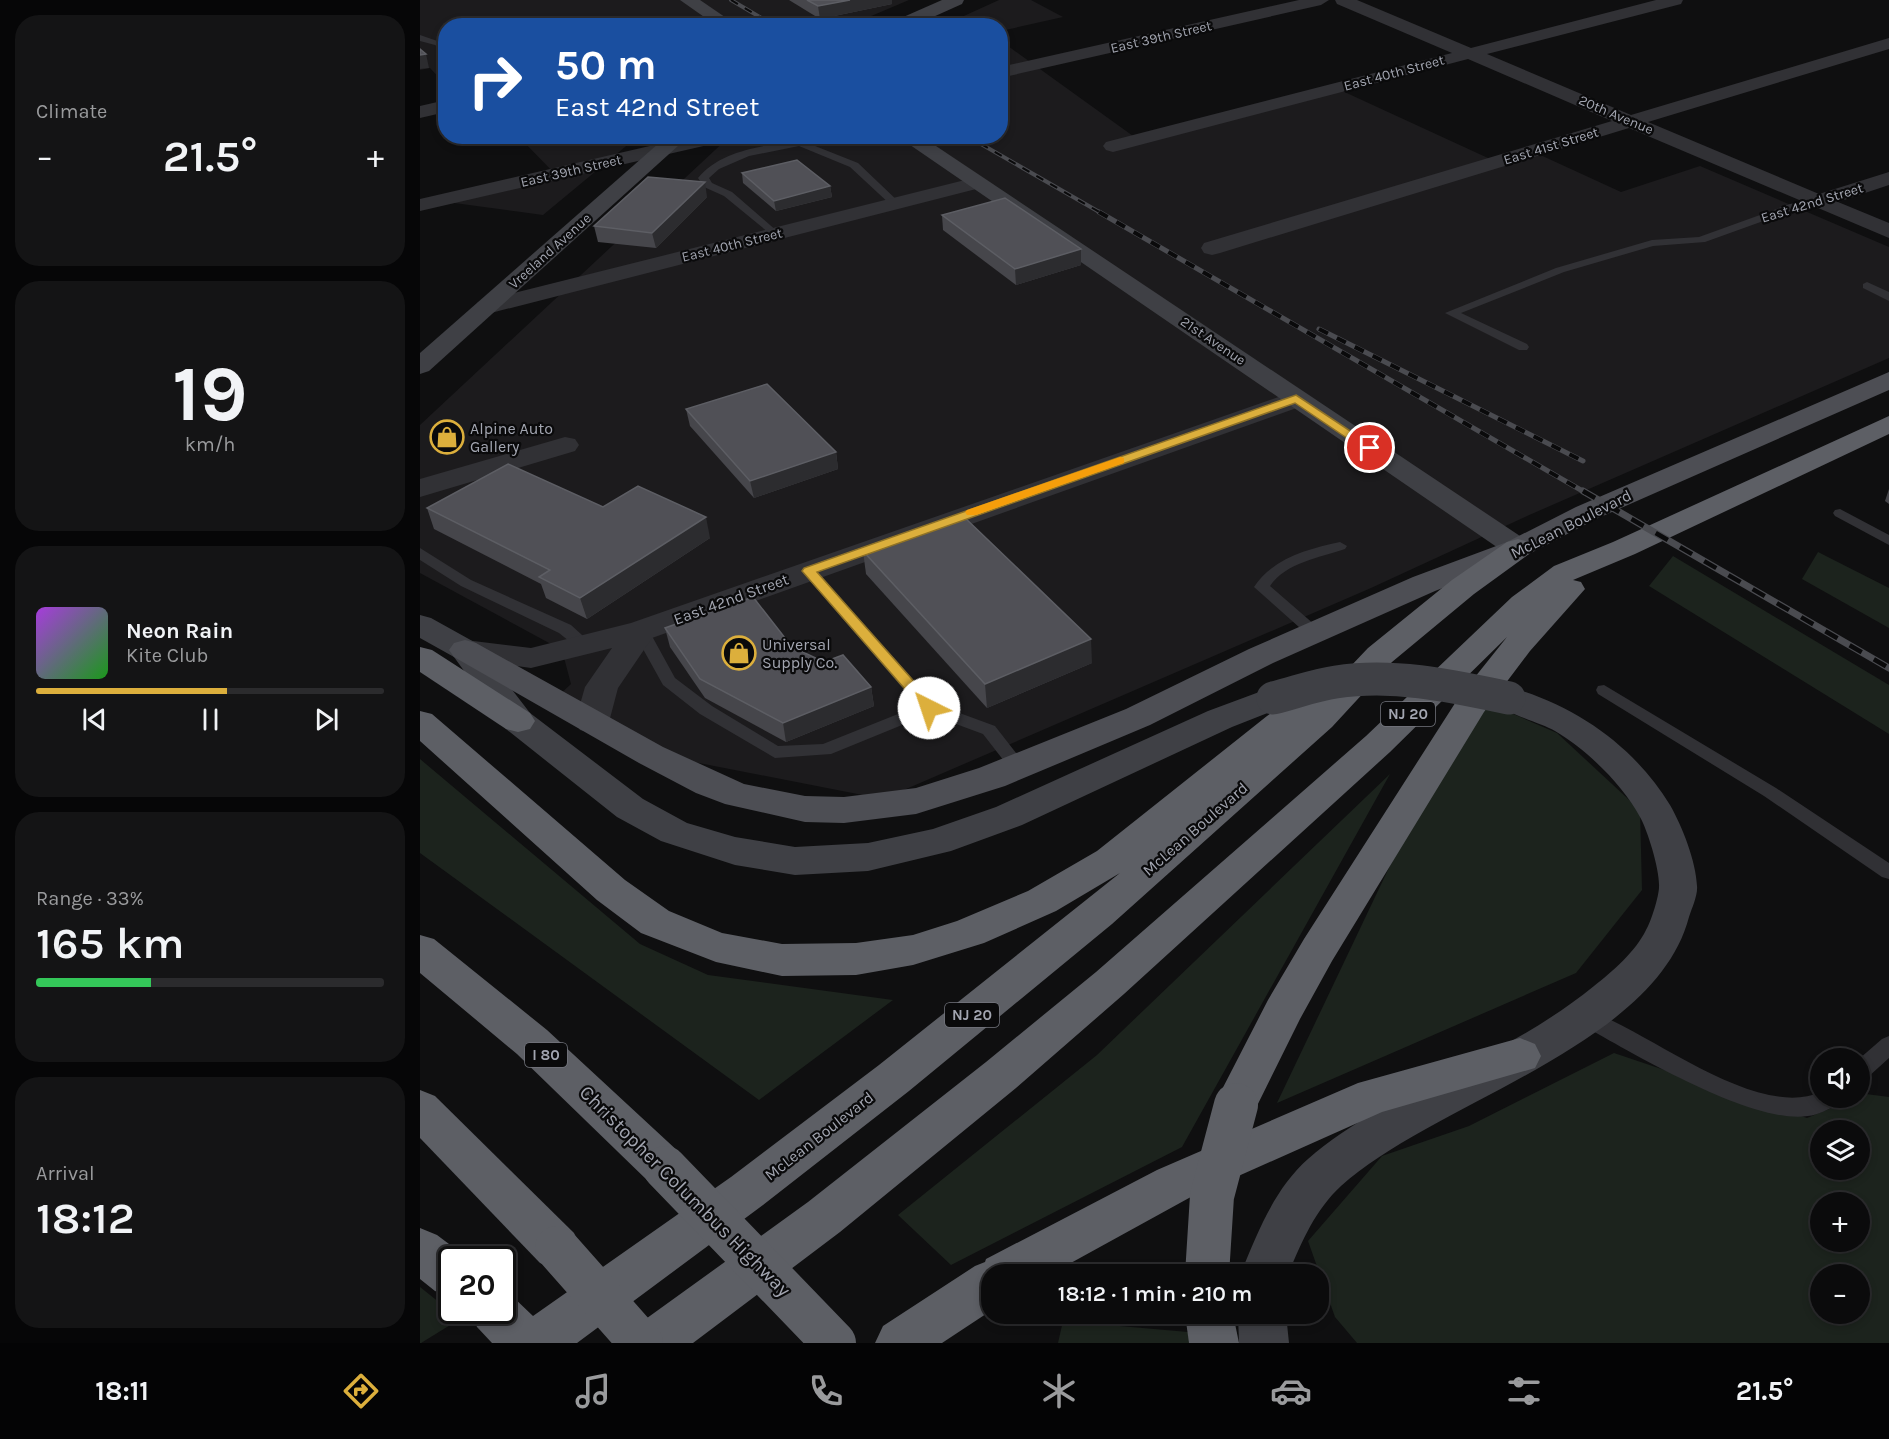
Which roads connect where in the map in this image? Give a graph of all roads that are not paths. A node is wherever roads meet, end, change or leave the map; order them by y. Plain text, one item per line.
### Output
1 (688, 0) edge
2 (965, 0) edge
3 (1321, 0) edge
4 (1343, 0) edge
5 (1675, 0) edge
6 (952, 2) edge
7 (716, 18) edge
8 (916, 18) edge
9 (420, 38) edge
10 (438, 43) edge
11 (1889, 43) edge
12 (1469, 53) junction
13 (1008, 71) edge
14 (438, 108) edge
15 (420, 112) edge
16 (1632, 122) junction
17 (668, 144) edge
18 (671, 144) edge
19 (795, 144) edge
20 (802, 144) edge
21 (919, 144) edge
22 (1113, 146) dead end
23 (1889, 178) edge
24 (977, 183) junction
25 (1819, 201) junction
26 (896, 204) junction
27 (420, 205) edge
28 (1889, 231) edge
29 (774, 234) junction
30 (1212, 248) dead end
31 (1879, 281) dead end
32 (1889, 297) edge
33 (487, 307) junction
34 (1523, 347) dead end
35 (420, 366) edge
36 (1889, 380) edge
37 (1296, 399) junction
38 (1889, 424) edge
39 (565, 445) dead end
40 (420, 488) edge
41 (1840, 513) dead end
42 (1889, 541) edge
43 (1340, 546) dead end
44 (1518, 548) junction
45 (1624, 548) junction
46 (420, 553) edge
47 (809, 571) junction
48 (420, 625) edge
49 (641, 631) junction
50 (1315, 632) junction
51 (585, 645) junction
52 (465, 650) junction
53 (1380, 655) junction
54 (420, 657) edge
55 (1604, 690) dead end
56 (929, 708) junction
57 (518, 721) junction
58 (420, 722) edge
59 (592, 722) junction
60 (1017, 766) junction
61 (1889, 872) edge
62 (420, 950) edge
63 (1587, 1018) junction
64 (1889, 1045) edge
65 (1520, 1056) junction
66 (1870, 1062) edge
67 (1810, 1106) edge
68 (420, 1109) edge
69 (824, 1216) junction
70 (420, 1250) edge
71 (438, 1264) edge
72 (1024, 1264) edge
73 (1208, 1264) edge
74 (1269, 1264) edge
75 (981, 1289) edge
76 (507, 1324) edge
77 (1211, 1324) edge
78 (1263, 1324) edge
79 (526, 1343) edge
80 (537, 1343) edge
81 (640, 1343) edge
82 (653, 1343) edge
83 (691, 1343) edge
84 (834, 1343) edge
85 (900, 1343) edge
86 (1214, 1343) edge
87 (1264, 1343) edge

1 - 7 main road
2 - 6 street
3 - 13 street, East 39th Street
4 - 12 street, 20th Avenue
5 - 12 street, East 40th Street
6 - 8 main road
9 - 10 lane
11 - 16 street, East 41st Street
12 - 16 street, 20th Avenue
12 - 22 street, East 40th Street
14 - 15 street
16 - 25 street, 20th Avenue
16 - 30 street, East 41st Street
17 - 27 street, East 39th Street
18 - 33 main road, Vreeland Avenue
19 - 29 lane
20 - 26 lane
21 - 24 main road, 21st Avenue
23 - 25 street, East 42nd Street
24 - 26 street, East 40th Street
24 - 37 main road, 21st Avenue
25 - 28 street, 20th Avenue
25 - 34 lane, East 42nd Street
26 - 29 street, East 40th Street
29 - 33 street, East 40th Street
31 - 32 lane
33 - 35 main road, Vreeland Avenue
36 - 44 main road, McLean Boulevard / NJ 20
37 - 44 main road, 21st Avenue
37 - 47 street, East 42nd Street
38 - 45 highway, NJ 20
39 - 40 street
41 - 42 lane
43 - 50 lane
44 - 50 main road
44 - 53 highway, McLean Boulevard / NJ 20
45 - 69 highway, NJ 20
45 - 73 highway, bridge
46 - 51 lane
47 - 49 street, East 42nd Street
47 - 56 lane
48 - 52 main road
49 - 51 street, East 42nd Street
49 - 56 lane
49 - 59 street
50 - 60 main road
51 - 52 street, East 42nd Street
52 - 57 main road
52 - 59 main road
53 - 58 highway
53 - 80 highway, McLean Boulevard / NJ 20
54 - 57 highway
55 - 61 lane
56 - 60 lane
57 - 63 main road, bridge
59 - 60 main road
62 - 84 highway, Christopher Columbus Highway / I 80, bridge
63 - 65 main road
63 - 67 lane
64 - 66 lane
65 - 72 highway
65 - 74 main road
68 - 81 highway, bridge
69 - 82 highway, NJ 20
69 - 83 highway
70 - 71 highway
75 - 85 highway
76 - 79 highway
77 - 86 highway
78 - 87 main road

